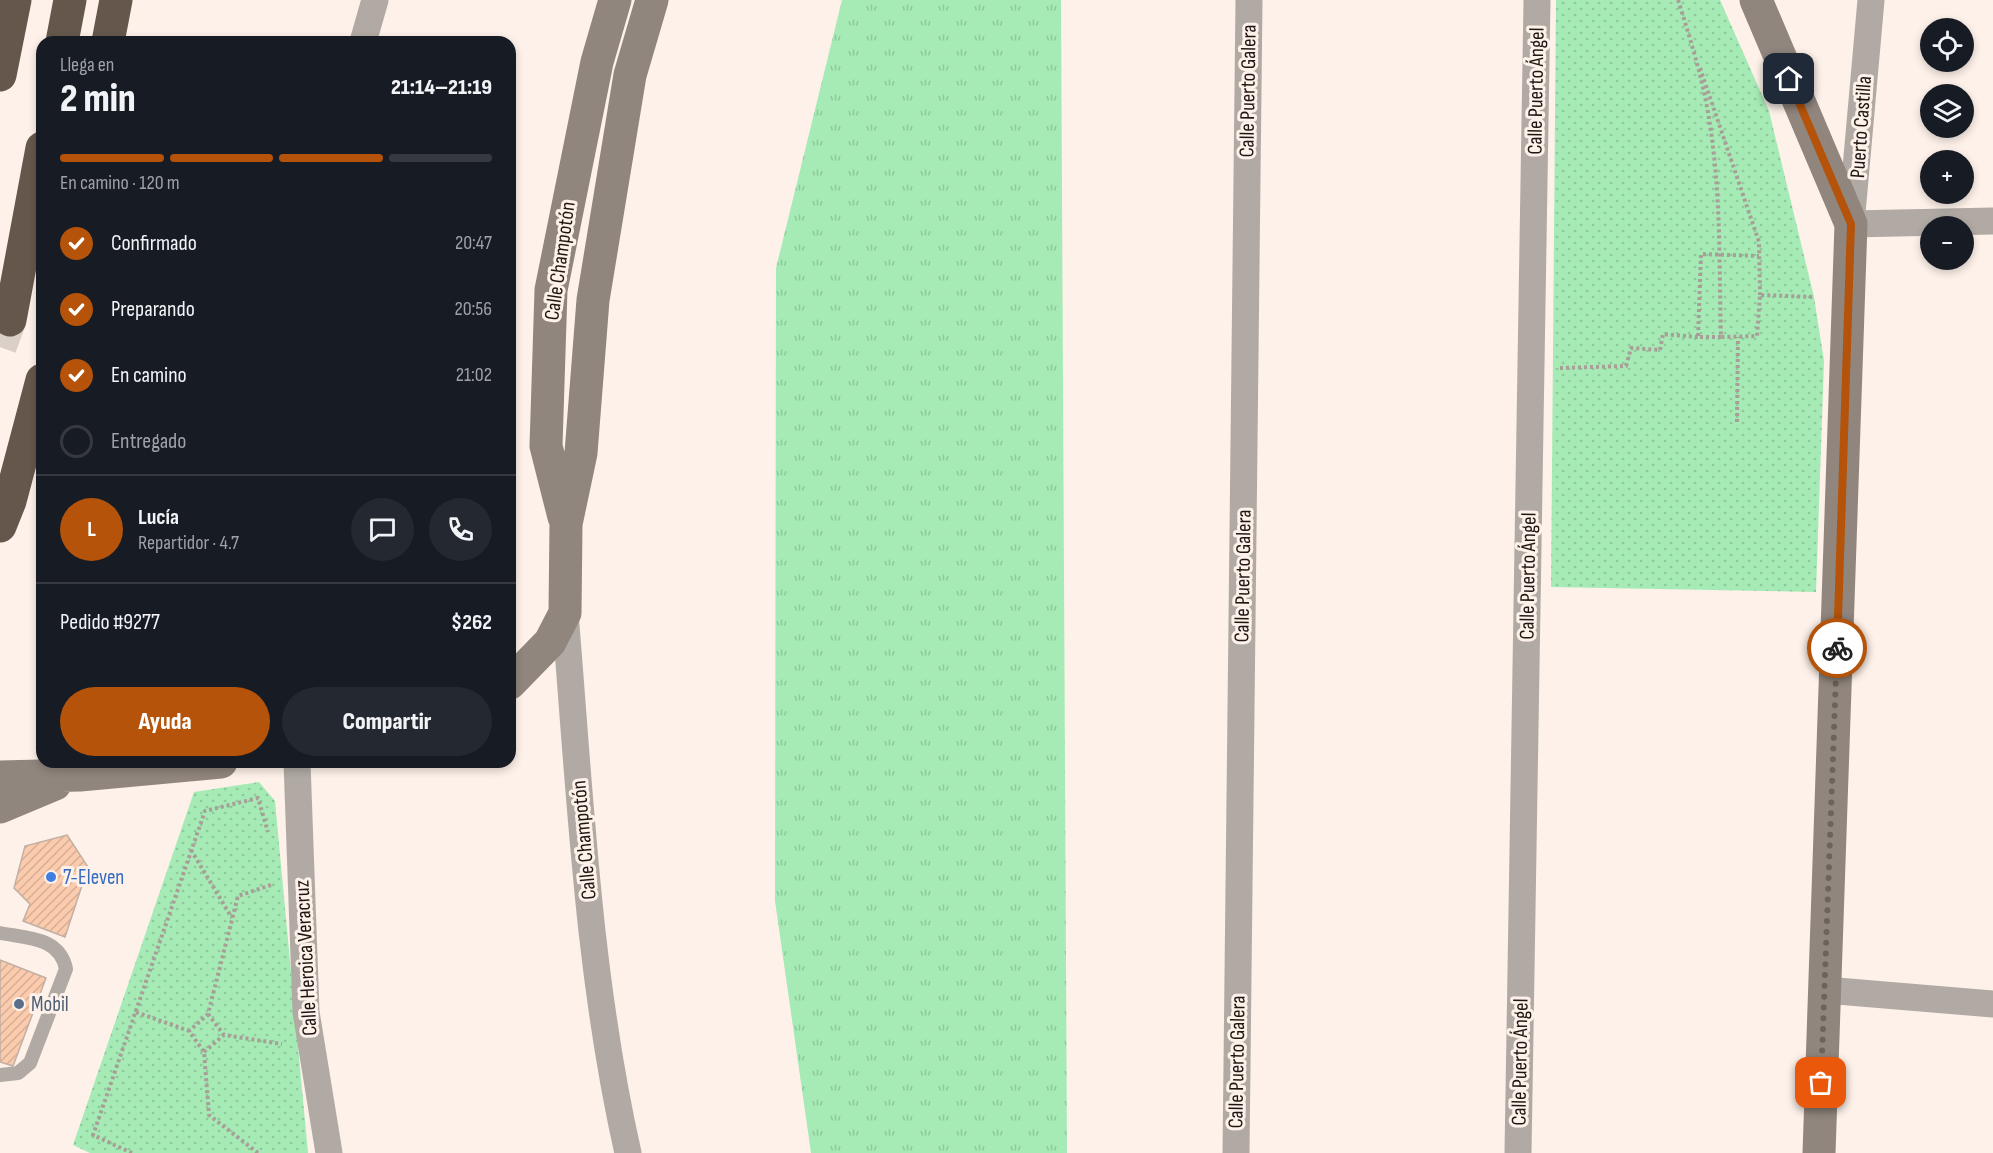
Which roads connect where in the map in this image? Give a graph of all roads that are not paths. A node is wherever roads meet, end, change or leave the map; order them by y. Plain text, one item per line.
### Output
1 (15, 0) edge
2 (70, 0) edge
3 (116, 0) edge
4 (375, 0) edge
5 (615, 0) edge
6 (652, 0) edge
7 (1249, 0) edge
8 (1537, 0) edge
9 (1756, 0) edge
10 (1871, 0) edge
11 (63, 36) edge
12 (109, 36) edge
13 (365, 36) edge
14 (0, 75) edge
15 (36, 180) edge
16 (1993, 221) edge
17 (1851, 224) junction
18 (10, 320) tunnel mouth
19 (36, 403) edge
20 (566, 525) junction
21 (0, 526) edge
22 (565, 613) junction
23 (516, 677) edge
24 (156, 768) edge
25 (297, 768) edge
26 (80, 775) junction
27 (0, 777) edge
28 (0, 807) edge
29 (0, 933) edge
30 (1825, 990) junction
31 (1993, 1004) edge
32 (0, 1075) edge
33 (329, 1153) edge
34 (628, 1153) edge
35 (1236, 1153) edge
36 (1518, 1153) edge
37 (1819, 1153) edge

1 - 14 highway
2 - 11 highway
3 - 12 highway
4 - 13 street
5 - 20 street, Calle Champotón
6 - 20 street, Calle Champotón
7 - 35 street, Calle Puerto Galera
8 - 36 street, Calle Puerto Ángel
9 - 17 street
10 - 17 street, Puerto Castilla
15 - 18 highway
16 - 17 street
17 - 30 street, Puerto Castilla
19 - 21 highway
20 - 22 street, Calle Champotón
22 - 23 street
22 - 34 street, Calle Champotón
24 - 26 street
25 - 33 street, Calle Heroica Veracruz
26 - 27 street
26 - 28 street
29 - 32 lane
30 - 31 street
30 - 37 street, Puerto Castilla

